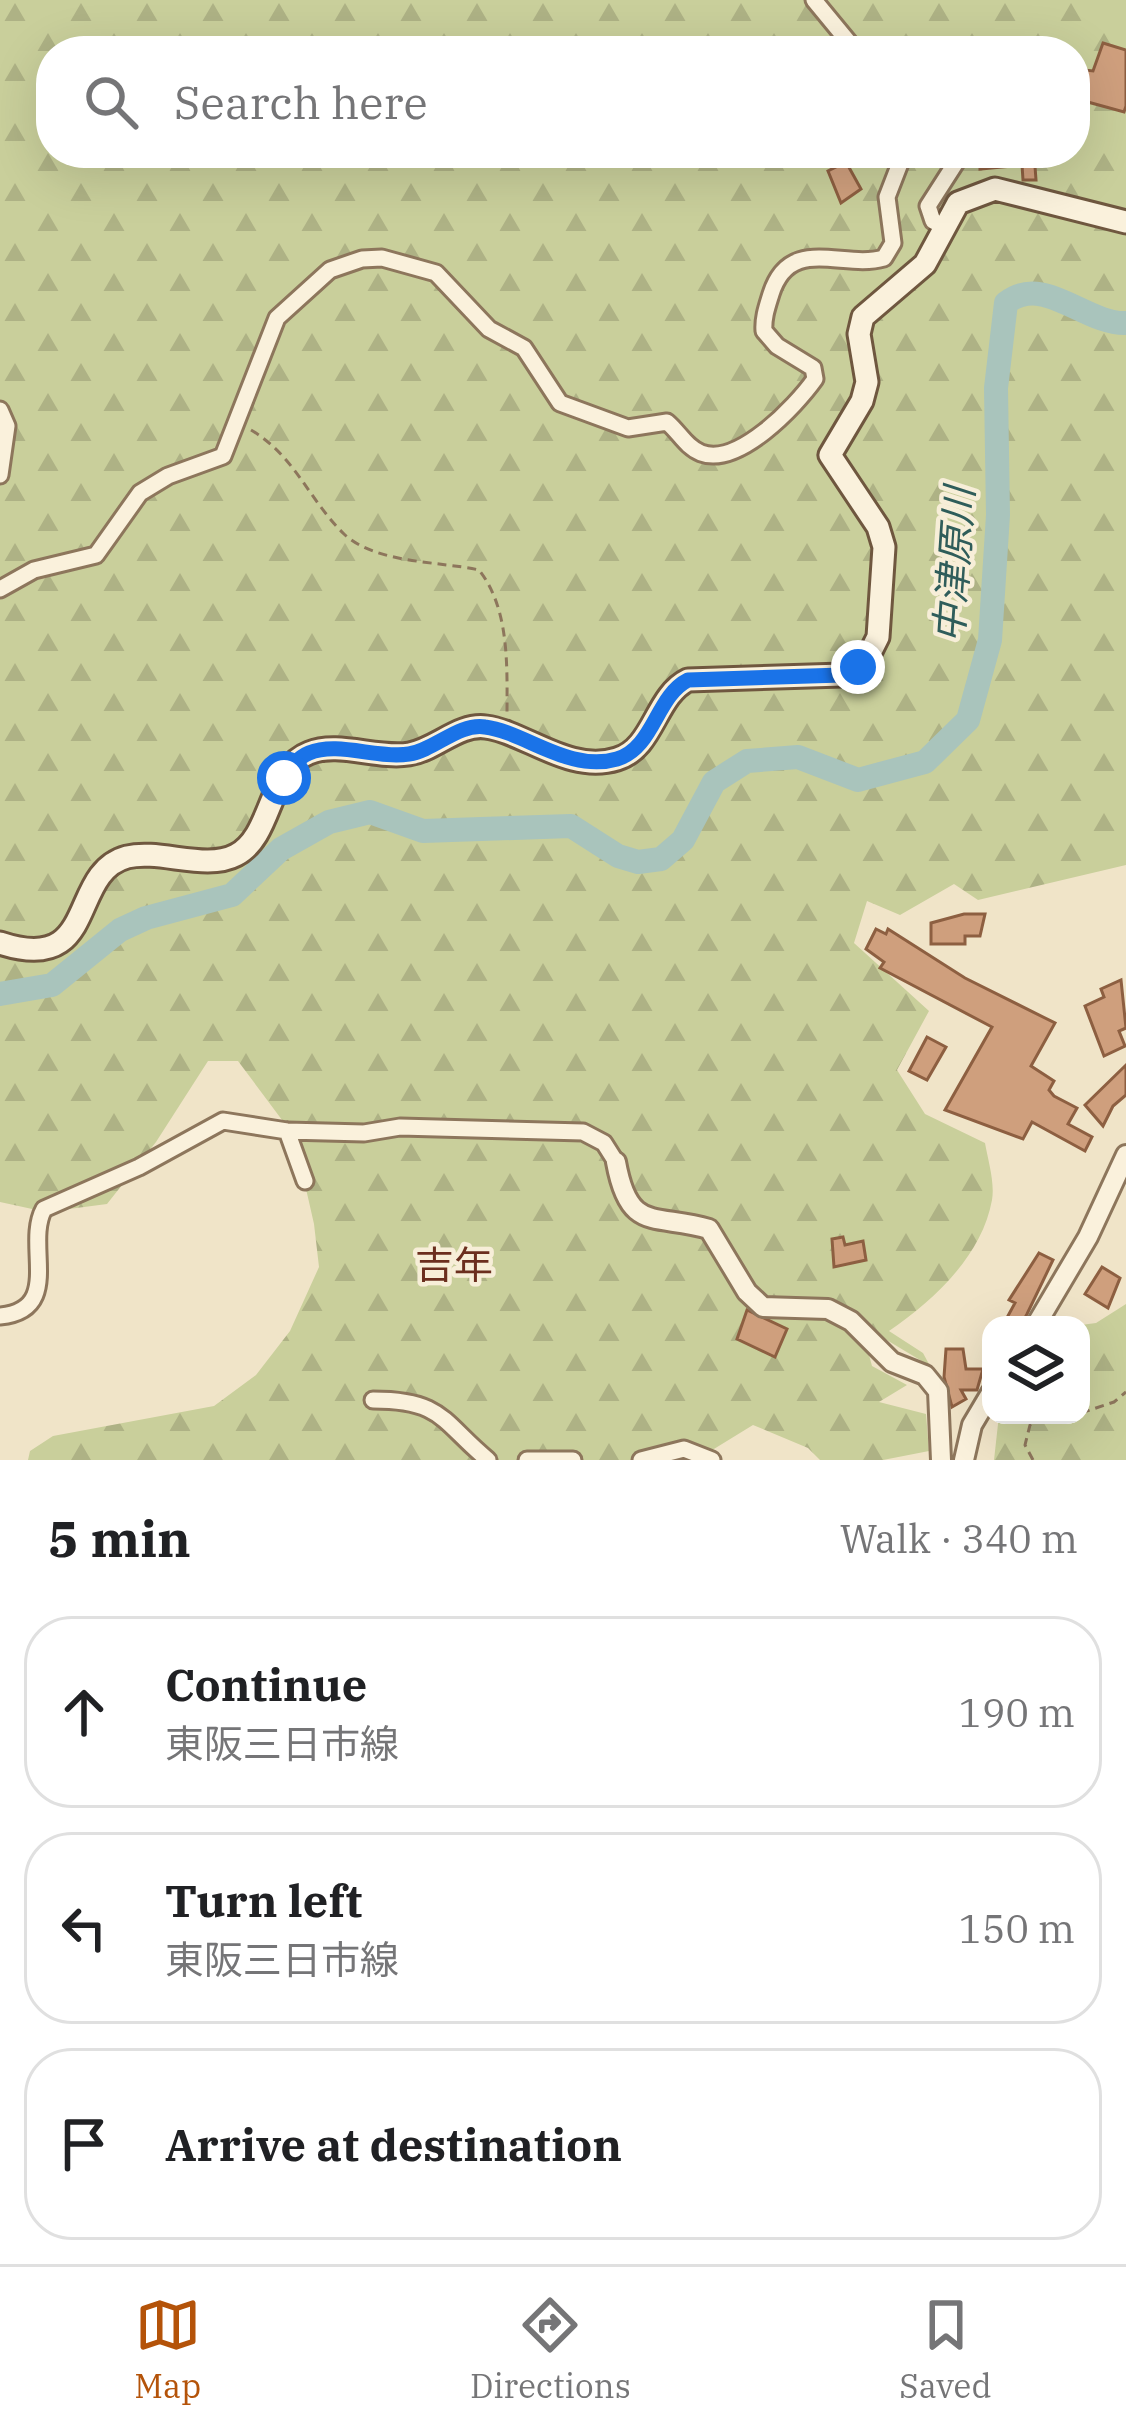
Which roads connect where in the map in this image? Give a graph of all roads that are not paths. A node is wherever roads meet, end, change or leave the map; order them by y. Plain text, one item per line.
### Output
1 (814, 0) edge
2 (844, 36) edge
3 (898, 168) edge
4 (952, 168) edge
5 (1126, 222) edge
6 (945, 227) junction
7 (0, 410) edge
8 (0, 475) edge
9 (0, 589) edge
10 (0, 943) edge
11 (286, 1131) junction
12 (1126, 1155) edge
13 (616, 1162) joint
14 (305, 1181) dead end
15 (0, 1316) edge
16 (1041, 1316) edge
17 (374, 1400) dead end
18 (982, 1409) edge
19 (488, 1460) edge
20 (527, 1460) edge
21 (573, 1460) edge
22 (641, 1460) edge
23 (712, 1460) edge
24 (941, 1460) edge
25 (964, 1460) edge

1 - 2 street
3 - 9 street
4 - 6 street
5 - 6 main road
6 - 10 main road
7 - 8 street
11 - 13 street
11 - 14 street
11 - 15 street
12 - 16 street
13 - 24 street
17 - 19 street
18 - 25 street
20 - 21 street
22 - 23 street

